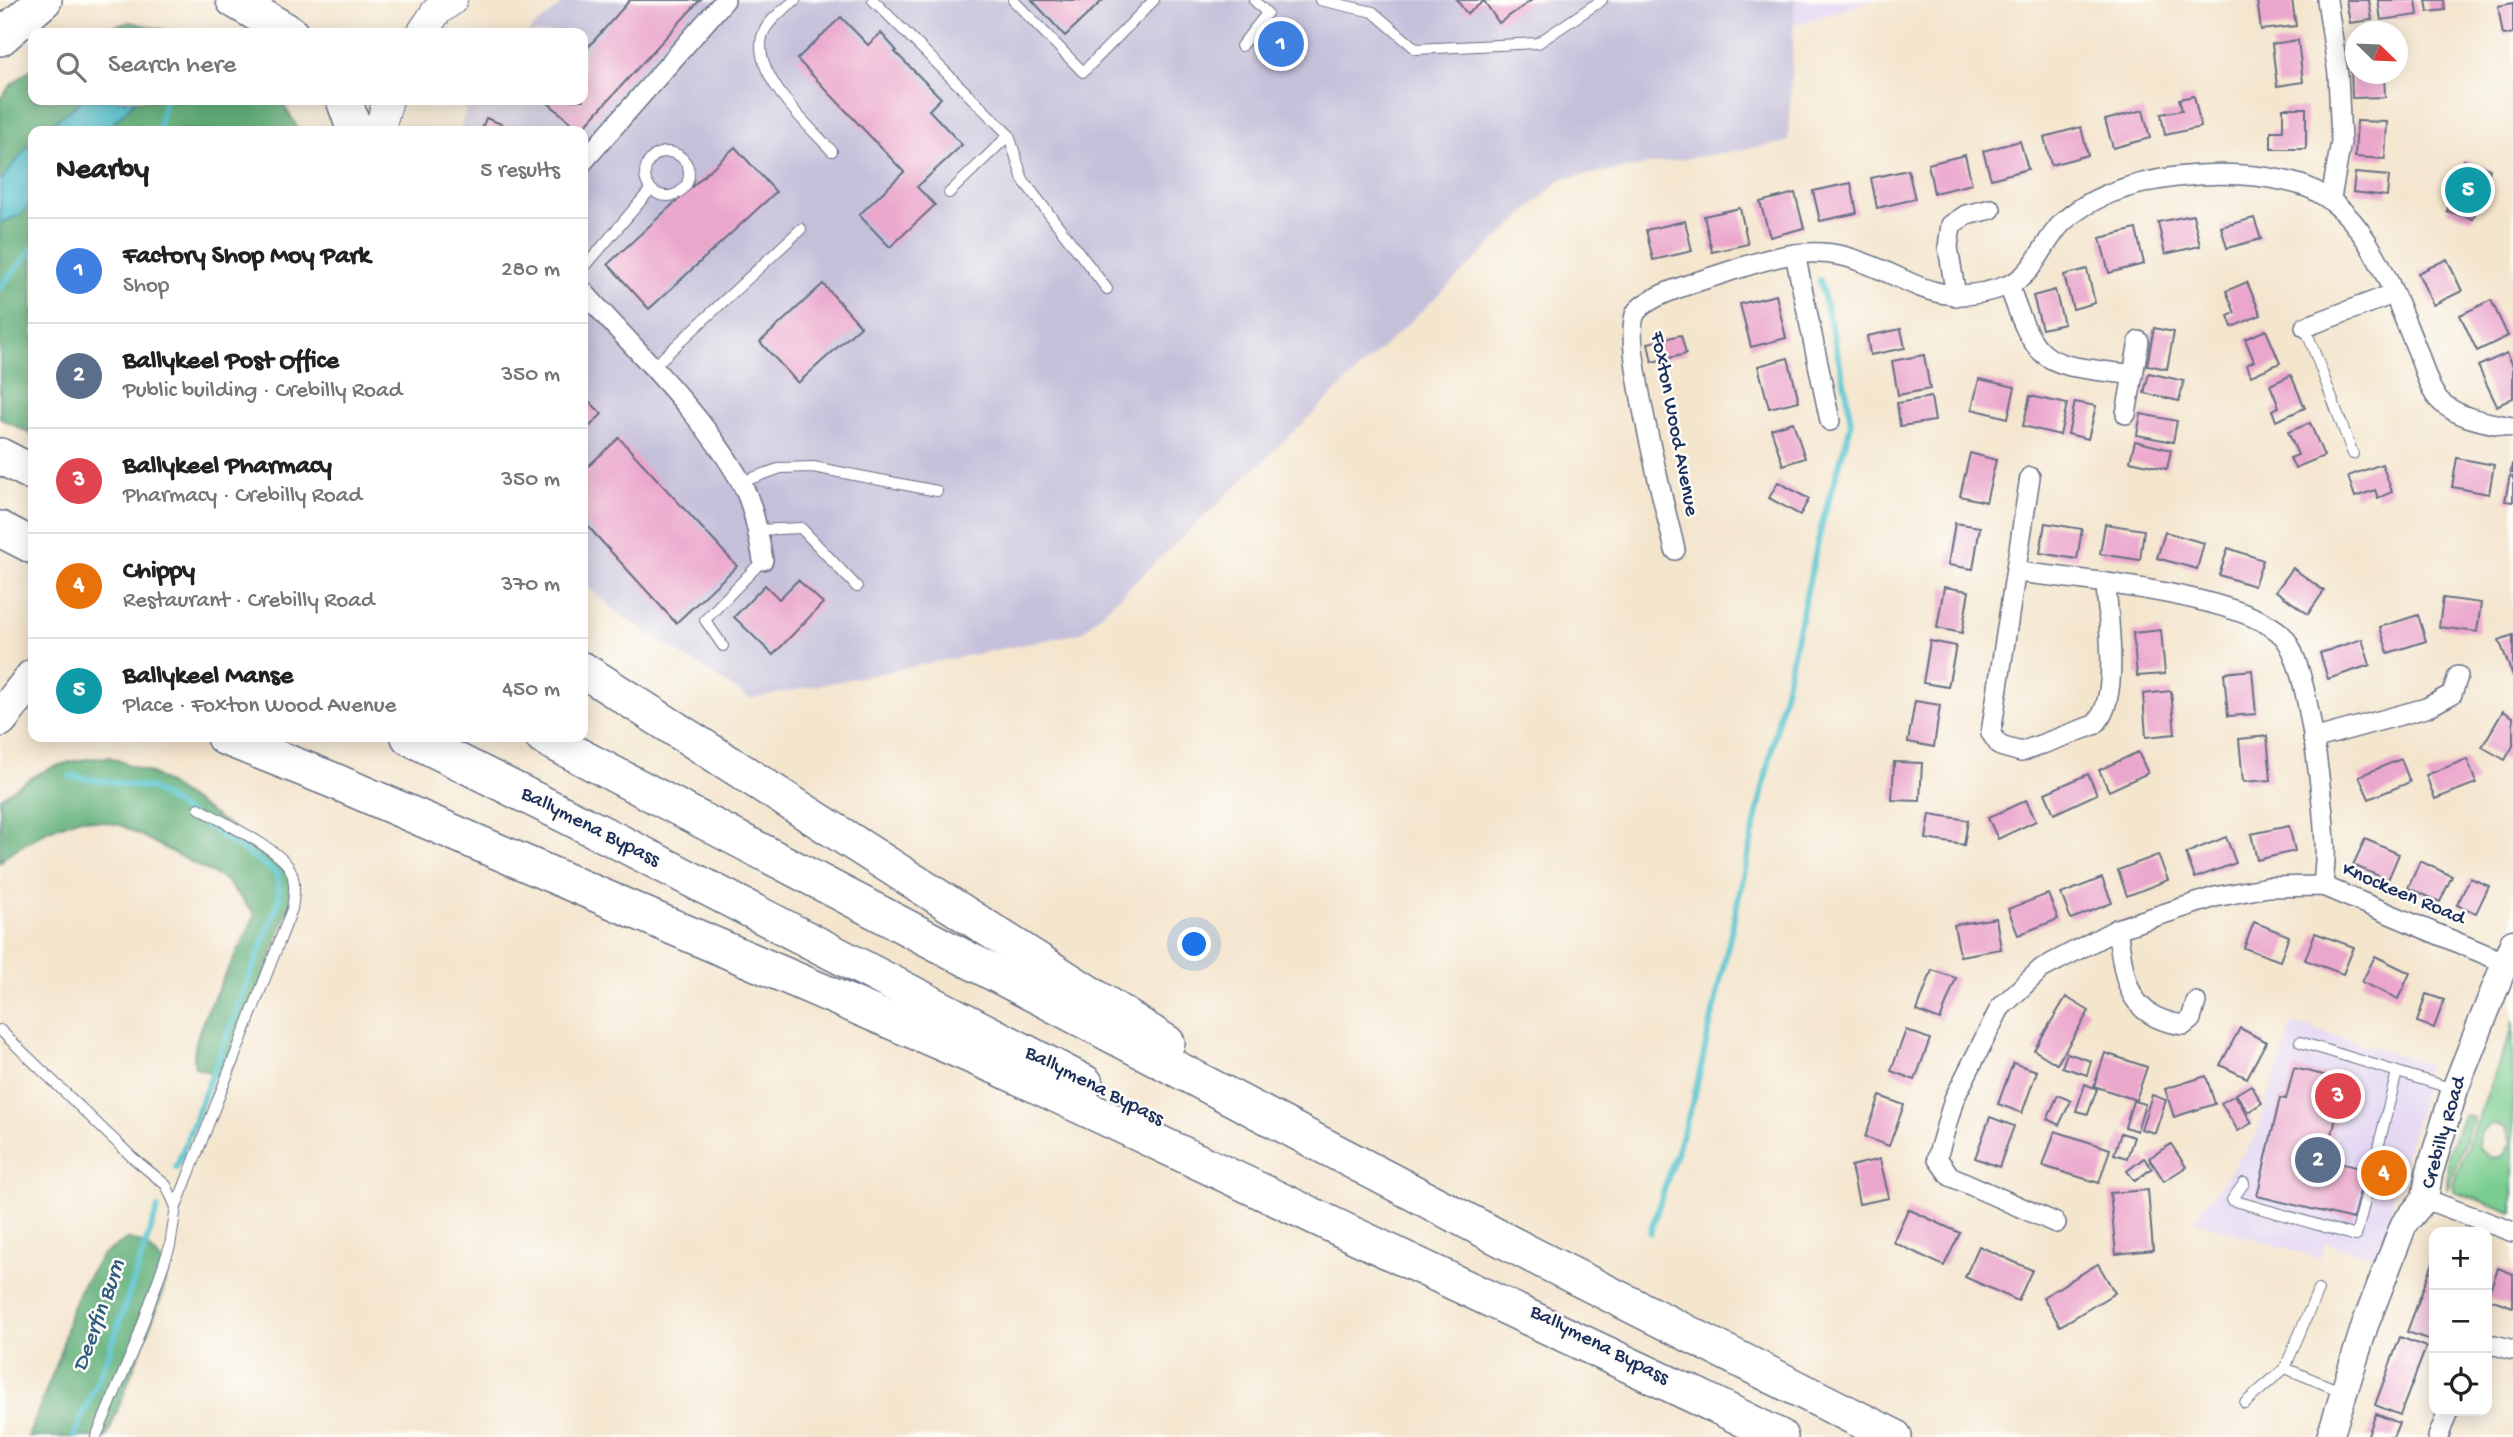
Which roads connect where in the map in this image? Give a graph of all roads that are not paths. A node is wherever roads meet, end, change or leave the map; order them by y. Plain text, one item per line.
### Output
1 (44, 0) edge
2 (234, 0) edge
3 (452, 0) edge
4 (725, 0) edge
5 (795, 0) edge
6 (873, 0) edge
7 (1013, 0) edge
8 (1154, 0) edge
9 (1254, 0) edge
10 (1320, 0) edge
11 (1602, 0) edge
12 (2327, 0) edge
13 (282, 28) edge
14 (425, 28) edge
15 (0, 38) edge
16 (1241, 46) dead end
17 (346, 105) edge
18 (387, 105) edge
19 (353, 126) edge
20 (380, 126) edge
21 (1009, 135) junction
22 (832, 151) dead end
23 (588, 156) edge
24 (651, 189) junction
25 (949, 194) dead end
26 (2330, 198) junction
27 (1991, 209) dead end
28 (801, 229) dead end
29 (1795, 254) junction
30 (588, 263) edge
31 (2009, 285) junction
32 (1107, 289) dead end
33 (2393, 294) junction
34 (1956, 296) junction
35 (588, 297) edge
36 (2305, 327) joint
37 (2139, 341) dead end
38 (652, 368) junction
39 (2133, 375) junction
40 (2126, 414) dead end
41 (1830, 421) dead end
42 (2513, 428) edge
43 (2353, 454) dead end
44 (0, 456) edge
45 (28, 470) edge
46 (2030, 477) dead end
47 (741, 482) junction
48 (937, 491) dead end
49 (0, 529) edge
50 (757, 530) junction
51 (28, 543) edge
52 (1675, 550) dead end
53 (763, 560) joint
54 (2016, 572) junction
55 (2106, 585) junction
56 (857, 587) dead end
57 (723, 646) dead end
58 (588, 673) edge
59 (2458, 676) dead end
60 (2313, 739) junction
61 (237, 742) edge
62 (419, 742) edge
63 (553, 742) edge
64 (199, 808) dead end
65 (2323, 886) junction
66 (2117, 929) junction
67 (2509, 953) edge
68 (2196, 1002) dead end
69 (0, 1030) edge
70 (2300, 1042) dead end
71 (2397, 1072) junction
72 (2455, 1089) junction
73 (2244, 1183) dead end
74 (2425, 1199) junction
75 (176, 1207) junction
76 (2056, 1223) dead end
77 (2513, 1232) edge
78 (1536, 1257) junction
79 (2318, 1290) dead end
80 (2492, 1345) edge
81 (2513, 1350) edge
82 (2285, 1368) junction
83 (2344, 1392) junction
84 (1710, 1403) junction
85 (2245, 1403) dead end
86 (2446, 1416) edge
87 (96, 1437) edge
88 (1780, 1437) edge
89 (1894, 1437) edge
90 (2330, 1437) edge
91 (2438, 1437) edge

1 - 15 highway
2 - 13 highway
3 - 14 main road
4 - 23 street
5 - 22 lane
6 - 21 lane
7 - 8 lane
9 - 16 lane
10 - 11 lane
12 - 26 street
17 - 19 highway
18 - 20 main road
21 - 25 lane
21 - 32 lane
24 - 24 lane
24 - 30 lane
26 - 31 street, Foxton Wood Avenue
26 - 33 street, Foxton Wood Avenue
27 - 34 street
28 - 38 lane
29 - 34 street, Foxton Wood Avenue
29 - 41 street
29 - 52 street, Foxton Wood Avenue
31 - 34 street, Foxton Wood Avenue
31 - 39 street
33 - 36 street
33 - 42 street, Foxton Wood Avenue
35 - 38 street
36 - 43 lane
37 - 39 street
38 - 47 street
39 - 40 street
44 - 45 highway
46 - 54 street
47 - 48 lane
47 - 50 street
49 - 51 highway
50 - 53 street
50 - 56 lane
53 - 57 lane
54 - 55 street
54 - 55 street
55 - 60 street
58 - 78 highway
59 - 60 street
60 - 65 street
61 - 84 highway
62 - 84 highway, Ballymena Bypass
63 - 78 highway
64 - 75 lane
65 - 66 street, Knockeen Road
65 - 67 street, Knockeen Road
66 - 68 street
66 - 76 street, Knockeen Road
67 - 72 street, Crebilly Road
69 - 75 lane
70 - 71 lane
71 - 72 lane
71 - 73 lane
72 - 74 street, Crebilly Road
74 - 77 street
74 - 83 street, Crebilly Road
75 - 87 lane
78 - 89 highway
79 - 82 lane
80 - 81 street
82 - 83 lane
82 - 85 lane
83 - 90 street, Crebilly Road
84 - 88 highway, Ballymena Bypass
86 - 91 street

